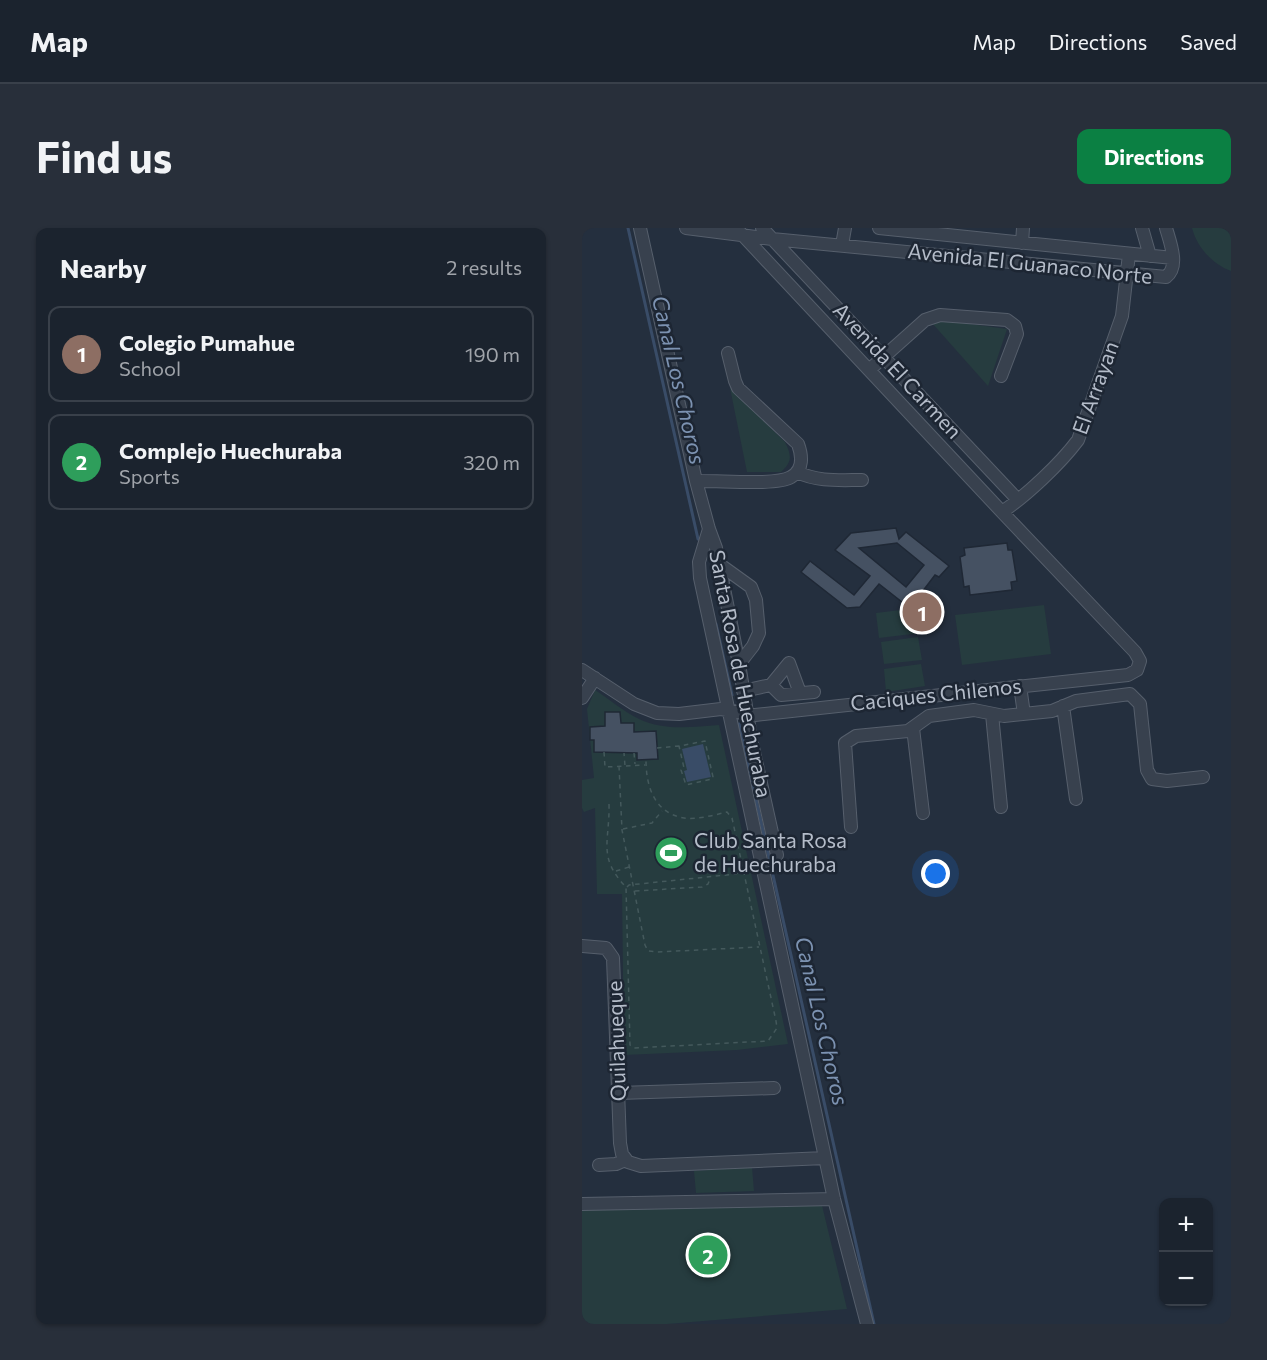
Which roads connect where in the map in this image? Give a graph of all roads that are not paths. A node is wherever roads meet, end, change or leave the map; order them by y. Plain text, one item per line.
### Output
1 (640, 228) edge
2 (686, 228) edge
3 (762, 228) edge
4 (844, 228) edge
5 (879, 228) edge
6 (1023, 228) edge
7 (1142, 228) edge
8 (1166, 228) edge
9 (904, 229) edge
10 (739, 232) edge
11 (772, 239) junction
12 (1022, 243) junction
13 (843, 245) junction
14 (901, 251) junction
15 (1130, 254) junction
16 (1150, 256) junction
17 (1173, 258) junction
18 (1127, 273) junction
19 (728, 353) dead end
20 (883, 356) junction
21 (869, 370) junction
22 (1001, 376) dead end
23 (797, 472) junction
24 (862, 480) dead end
25 (696, 481) junction
26 (1018, 500) junction
27 (1002, 512) junction
28 (709, 529) junction
29 (719, 564) junction
30 (700, 578) junction
31 (722, 579) junction
32 (739, 664) junction
33 (1140, 666) joint
34 (582, 670) edge
35 (595, 678) junction
36 (771, 685) junction
37 (1020, 686) junction
38 (743, 691) junction
39 (814, 692) dead end
40 (800, 693) junction
41 (582, 698) edge
42 (1063, 706) junction
43 (730, 710) junction
44 (746, 714) junction
45 (992, 714) junction
46 (1024, 714) junction
47 (914, 728) junction
48 (1203, 777) dead end
49 (1076, 799) dead end
50 (1000, 807) dead end
51 (923, 813) dead end
52 (851, 827) dead end
53 (777, 855) dead end
54 (582, 946) edge
55 (774, 1088) dead end
56 (619, 1093) junction
57 (825, 1158) junction
58 (625, 1160) junction
59 (599, 1165) dead end
60 (834, 1199) junction
61 (582, 1204) edge
62 (867, 1324) edge

1 - 25 street, Santa Rosa de Huechuraba
2 - 10 street, Avenida El Guanaco Norte
3 - 11 street, Avenida El Carmen
4 - 13 street
5 - 9 street, Avenida El Guanaco Norte
6 - 12 street
7 - 16 street
8 - 17 street
9 - 12 street, Avenida El Guanaco Norte
9 - 14 street
10 - 11 street, Avenida El Guanaco Norte
10 - 21 street, Avenida El Carmen
11 - 13 street, Avenida El Guanaco Norte
11 - 20 street, Avenida El Carmen
12 - 15 street, Avenida El Guanaco Norte
13 - 14 street, Avenida El Guanaco Norte
14 - 18 street, Avenida El Guanaco Norte
15 - 16 street, Avenida El Guanaco Norte
15 - 18 street, El Arrayan
16 - 17 street, Avenida El Guanaco Norte
17 - 18 street, Avenida El Guanaco Norte
18 - 26 street, El Arrayan
19 - 23 street
20 - 21 street
20 - 22 street
20 - 26 street, Avenida El Carmen
21 - 27 street, Avenida El Carmen
23 - 24 street
23 - 25 street
25 - 28 street, Santa Rosa de Huechuraba
26 - 27 street
27 - 33 street, Avenida El Carmen
28 - 29 street, Santa Rosa de Huechuraba
28 - 30 street, Santa Rosa de Huechuraba
29 - 31 street, Santa Rosa de Huechuraba
29 - 32 street
30 - 31 street
30 - 43 street, Santa Rosa de Huechuraba
31 - 32 street, Santa Rosa de Huechuraba
32 - 38 street, Santa Rosa de Huechuraba
33 - 37 street, Caciques Chilenos
34 - 35 street, Caciques Chilenos
35 - 41 street
35 - 43 street, Caciques Chilenos
36 - 38 street
36 - 40 street
36 - 40 street
37 - 44 street, Caciques Chilenos
37 - 46 street
38 - 44 street, Santa Rosa de Huechuraba
39 - 40 street
42 - 46 street
42 - 48 street
42 - 49 street
43 - 44 street, Caciques Chilenos
43 - 57 street, Santa Rosa de Huechuraba
44 - 53 street, Santa Rosa de Huechuraba
45 - 46 street
45 - 47 street
45 - 50 street
47 - 51 street
47 - 52 street
54 - 56 street, Quilahueque
55 - 56 street
56 - 58 street, Quilahueque
57 - 58 street
57 - 60 street, Santa Rosa de Huechuraba
58 - 59 street
60 - 61 street
60 - 62 street, Santa Rosa de Huechuraba

